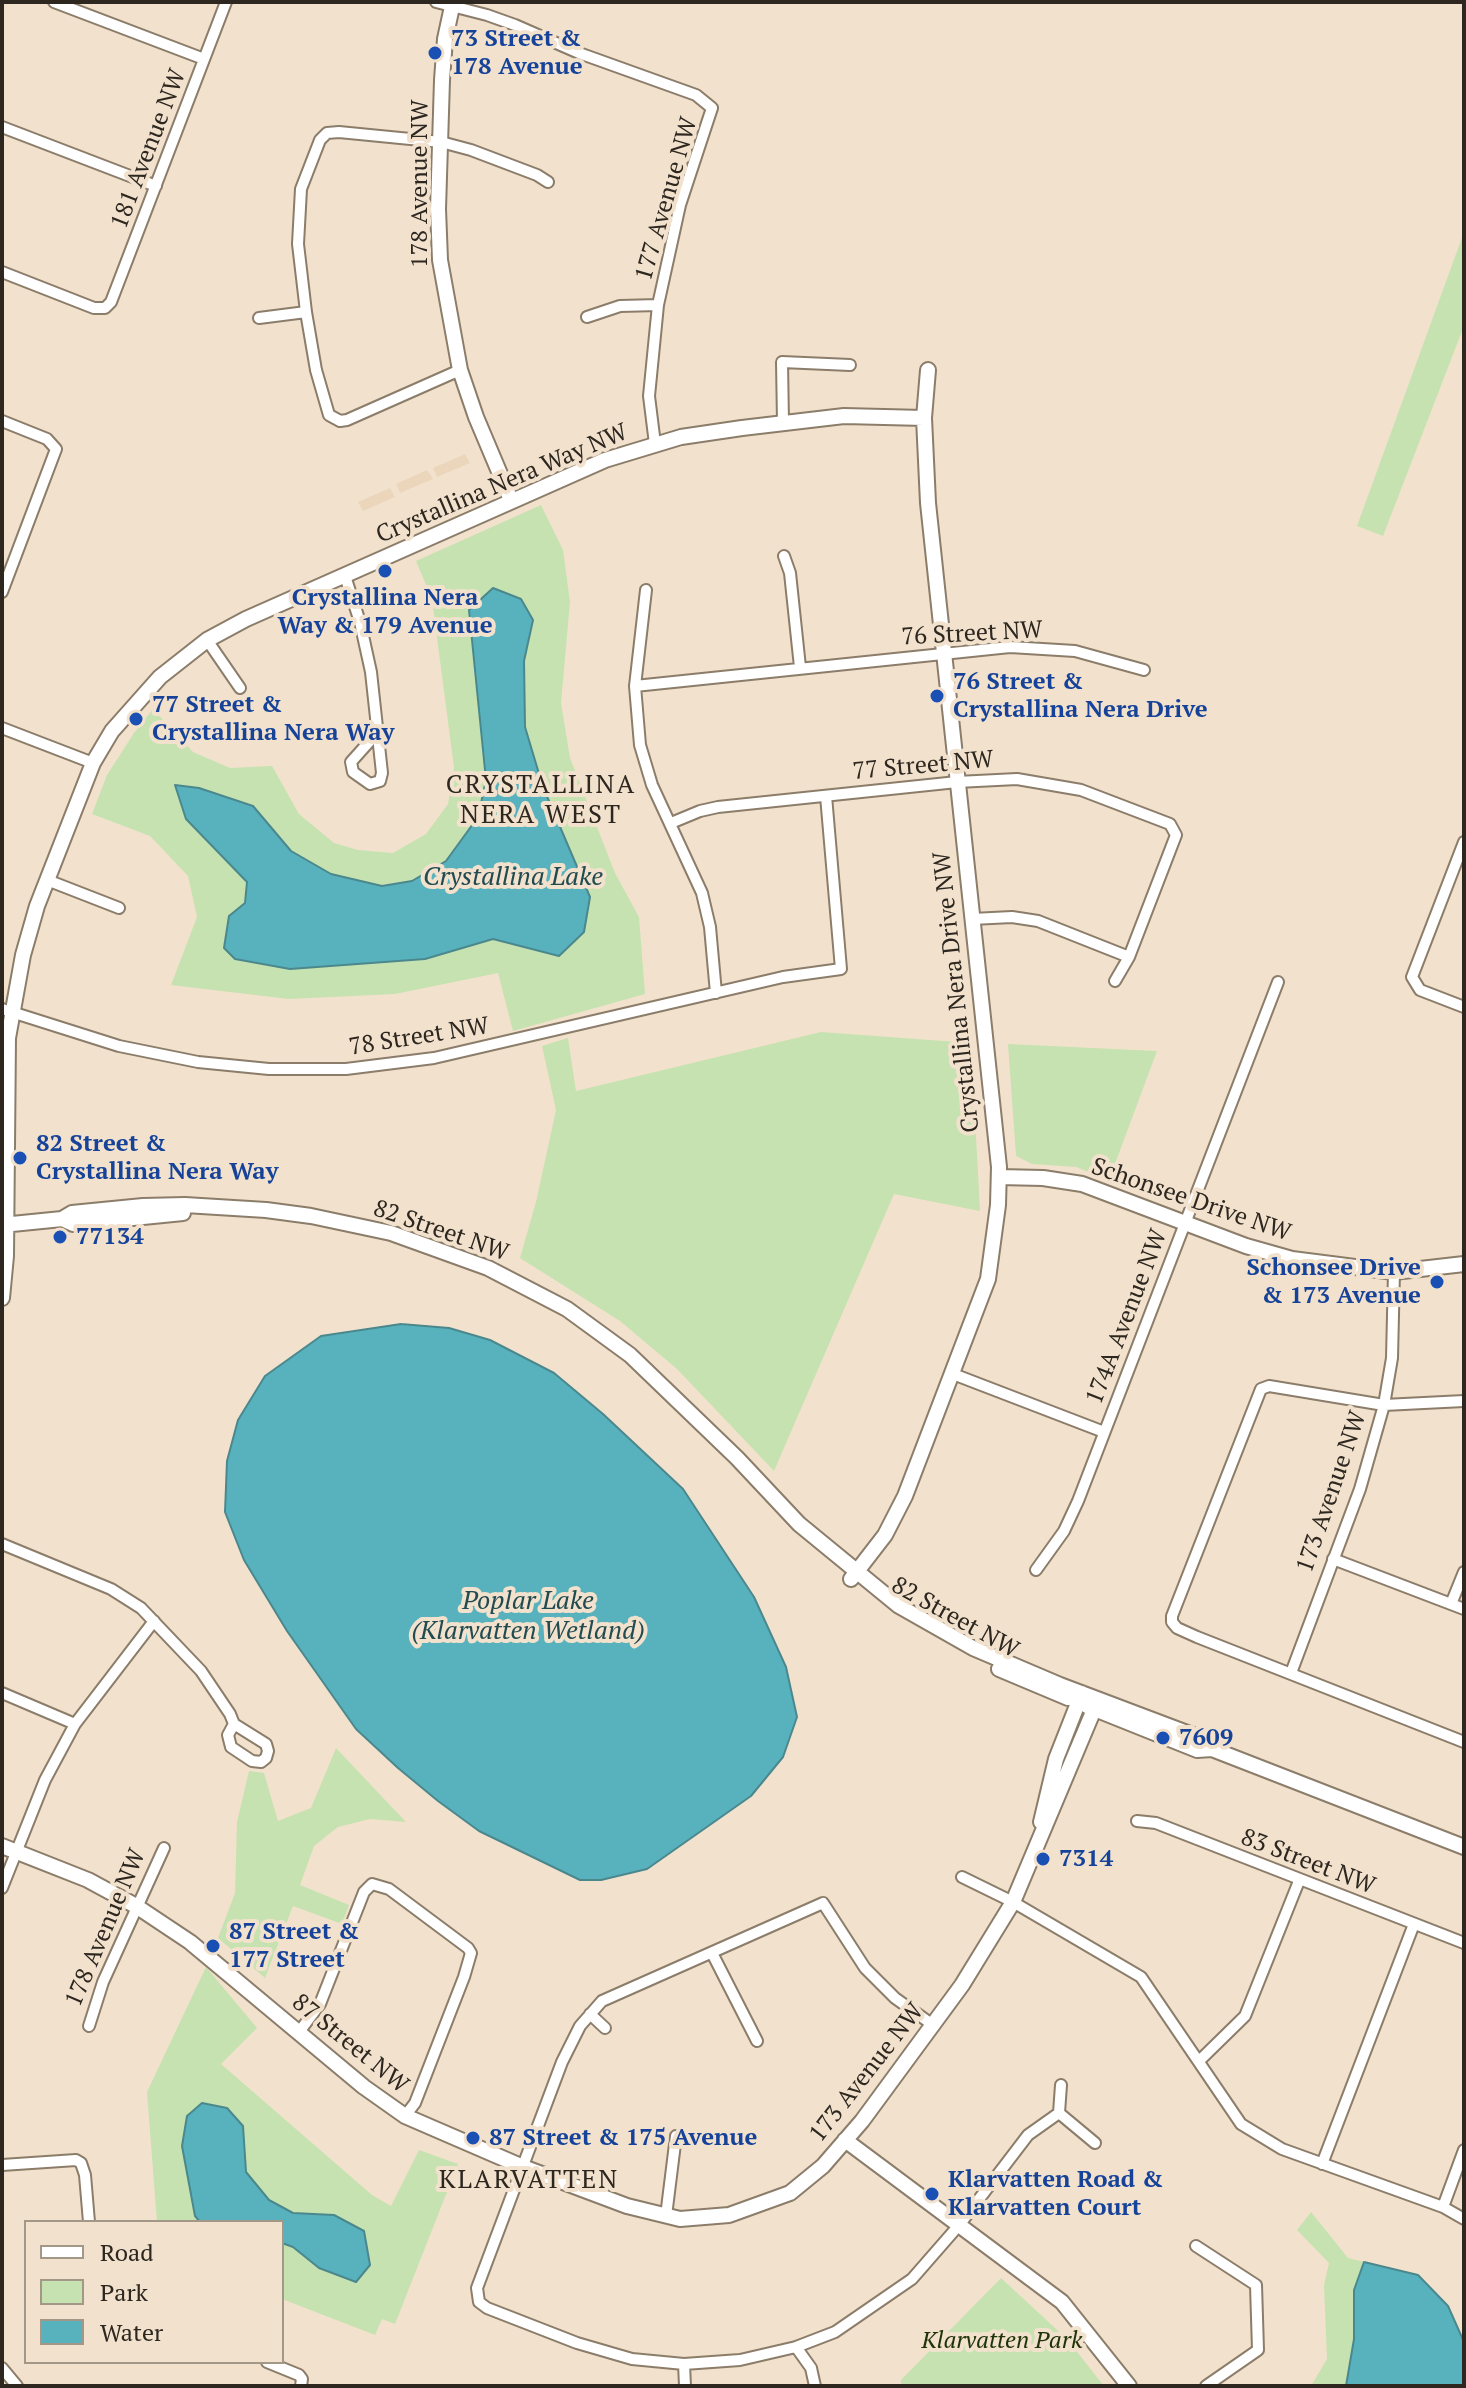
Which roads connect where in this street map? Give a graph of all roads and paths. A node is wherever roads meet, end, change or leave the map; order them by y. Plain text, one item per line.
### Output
1 (54, 2) edge
2 (226, 2) edge
3 (436, 2) edge
4 (453, 4) edge
5 (204, 59) junction
6 (2, 127) edge
7 (441, 142) junction
8 (548, 182) dead end
9 (156, 186) junction
10 (2, 272) edge
11 (658, 305) junction
12 (306, 312) junction
13 (587, 317) dead end
14 (259, 318) dead end
15 (850, 365) dead end
16 (460, 370) junction
17 (928, 370) dead end
18 (924, 418) junction
19 (2, 421) edge
20 (783, 422) junction
21 (655, 444) junction
22 (511, 500) junction
23 (784, 556) dead end
24 (5, 574) edge
25 (345, 576) junction
26 (646, 590) dead end
27 (2, 592) edge
28 (207, 640) junction
29 (943, 653) junction
30 (800, 667) junction
31 (1144, 670) dead end
32 (635, 686) junction
33 (240, 688) dead end
34 (2, 728) edge
35 (377, 733) junction
36 (93, 763) junction
37 (957, 782) junction
38 (826, 796) junction
39 (671, 823) junction
40 (1464, 842) edge
41 (47, 880) junction
42 (119, 908) dead end
43 (972, 919) junction
44 (1129, 957) junction
45 (1115, 981) dead end
46 (1278, 982) dead end
47 (716, 993) junction
48 (1464, 1007) edge
49 (6, 1010) edge
50 (4, 1104) edge
51 (999, 1177) junction
52 (1184, 1221) junction
53 (4, 1225) edge
54 (1464, 1264) edge
55 (4, 1266) edge
56 (1394, 1272) junction
57 (2, 1298) edge
58 (953, 1374) junction
59 (1464, 1401) edge
60 (1384, 1405) junction
61 (1104, 1432) junction
62 (2, 1544) edge
63 (1333, 1559) junction
64 (1036, 1570) dead end
65 (1464, 1572) edge
66 (854, 1576) junction
67 (1451, 1604) junction
68 (1464, 1609) edge
69 (154, 1621) junction
70 (1291, 1673) junction
71 (2, 1693) edge
72 (1080, 1698) junction
73 (1096, 1704) junction
74 (75, 1724) junction
75 (234, 1724) dead end
76 (1464, 1742) edge
77 (1137, 1821) dead end
78 (2, 1846) edge
79 (1462, 1846) edge
80 (164, 1848) dead end
81 (17, 1852) junction
82 (1033, 1857) junction
83 (962, 1877) dead end
84 (1299, 1881) junction
85 (2, 1888) edge
86 (1013, 1902) junction
87 (136, 1906) junction
88 (1414, 1924) junction
89 (1464, 1943) edge
90 (712, 1953) junction
91 (590, 2014) junction
92 (933, 2025) junction
93 (89, 2026) dead end
94 (605, 2028) dead end
95 (299, 2032) junction
96 (757, 2041) dead end
97 (1199, 2061) junction
98 (1061, 2085) dead end
99 (1059, 2113) junction
100 (405, 2116) junction
101 (676, 2136) dead end
102 (845, 2140) junction
103 (1095, 2143) dead end
104 (1464, 2150) edge
105 (1322, 2164) junction
106 (2, 2165) edge
107 (523, 2167) junction
108 (1443, 2207) junction
109 (666, 2216) junction
110 (1464, 2219) edge
111 (89, 2220) edge
112 (960, 2224) junction
113 (1196, 2246) dead end
114 (796, 2347) junction
115 (270, 2364) edge
116 (684, 2364) junction
117 (2, 2368) edge
118 (302, 2382) edge
119 (17, 2386) edge
120 (685, 2386) edge
121 (815, 2386) edge
122 (1129, 2386) edge
123 (1206, 2386) edge

1 - 5 street
2 - 5 street, 181 Avenue NW
3 - 4 street
4 - 7 street, 178 Avenue NW
4 - 11 street, 177 Avenue NW
5 - 9 street, 181 Avenue NW
6 - 9 street
7 - 8 street
7 - 12 street
7 - 16 street, 178 Avenue NW
9 - 10 street, 181 Avenue NW
11 - 13 street
11 - 21 street, 177 Avenue NW
12 - 14 street
12 - 16 street
15 - 20 street
16 - 22 street, 178 Avenue NW
17 - 18 street, Crystallina Nera Drive NW
18 - 20 street, Crystallina Nera Way NW
18 - 29 street, Crystallina Nera Drive NW
19 - 24 street
20 - 21 street, Crystallina Nera Way NW
21 - 22 street, Crystallina Nera Way NW
22 - 25 street, Crystallina Nera Way NW
23 - 30 street
24 - 27 street
25 - 28 street, Crystallina Nera Way NW
25 - 35 street
26 - 32 street
28 - 33 street
28 - 36 street, Crystallina Nera Way NW
29 - 30 street, 76 Street NW
29 - 31 street, 76 Street NW
29 - 37 street, Crystallina Nera Drive NW
30 - 32 street, 76 Street NW
32 - 39 street
34 - 36 street
35 - 35 street
36 - 41 street, Crystallina Nera Way NW
37 - 38 street, 77 Street NW
37 - 43 street, Crystallina Nera Drive NW
37 - 44 street, 77 Street NW
38 - 39 street, 77 Street NW
38 - 47 street, 78 Street NW
39 - 47 street
40 - 48 street
41 - 42 street
41 - 49 street, Crystallina Nera Way NW
43 - 44 street
43 - 51 street, Crystallina Nera Drive NW
44 - 45 street
46 - 52 street, 174A Avenue NW
47 - 49 street, 78 Street NW
49 - 50 street, Crystallina Nera Way NW
50 - 53 street, Crystallina Nera Way NW
51 - 52 street, Schonsee Drive NW
51 - 58 street, Crystallina Nera Drive NW
52 - 56 street, Schonsee Drive NW
52 - 61 street, 174A Avenue NW
53 - 55 street, Crystallina Nera Way NW
53 - 66 street, 82 Street NW
54 - 56 street, Schonsee Drive NW
55 - 57 street, Crystallina Nera Way NW
56 - 60 street, 173 Avenue NW
58 - 61 street
58 - 66 street, Crystallina Nera Drive NW
59 - 60 street
60 - 63 street, 173 Avenue NW
60 - 70 street
61 - 64 street, 174A Avenue NW
62 - 69 street
63 - 67 street
63 - 70 street, 173 Avenue NW
65 - 67 street
66 - 72 street, 82 Street NW
67 - 68 street
69 - 74 street
69 - 75 street
70 - 76 street
71 - 74 street
72 - 73 street, 82 Street NW
72 - 82 street, 173 Avenue NW
73 - 79 street, 82 Street NW
73 - 82 street, 173 Avenue NW
74 - 81 street
77 - 84 street, 83 Street NW
78 - 81 street, 87 Street NW
80 - 87 street, 178 Avenue NW
81 - 85 street
81 - 87 street, 87 Street NW
82 - 86 street, 173 Avenue NW
83 - 86 street
84 - 88 street, 83 Street NW
84 - 97 street
86 - 92 street, 173 Avenue NW
86 - 97 street
87 - 93 street, 178 Avenue NW
87 - 95 street, 87 Street NW
88 - 89 street, 83 Street NW
88 - 105 street
90 - 91 street
90 - 92 street
90 - 96 street
91 - 94 street
91 - 107 street
92 - 102 street, 173 Avenue NW
95 - 100 street, 87 Street NW
95 - 100 street
97 - 105 street
98 - 99 street
99 - 103 street
99 - 112 street
100 - 107 street, 87 Street NW
101 - 109 street
102 - 109 street, 173 Avenue NW
102 - 112 street
104 - 108 street
105 - 108 street
106 - 111 street
107 - 109 street, 87 Street NW
107 - 116 street
108 - 110 street
112 - 114 street
112 - 122 street
113 - 123 street
114 - 116 street
114 - 121 street
115 - 118 street
116 - 120 street
117 - 119 street

